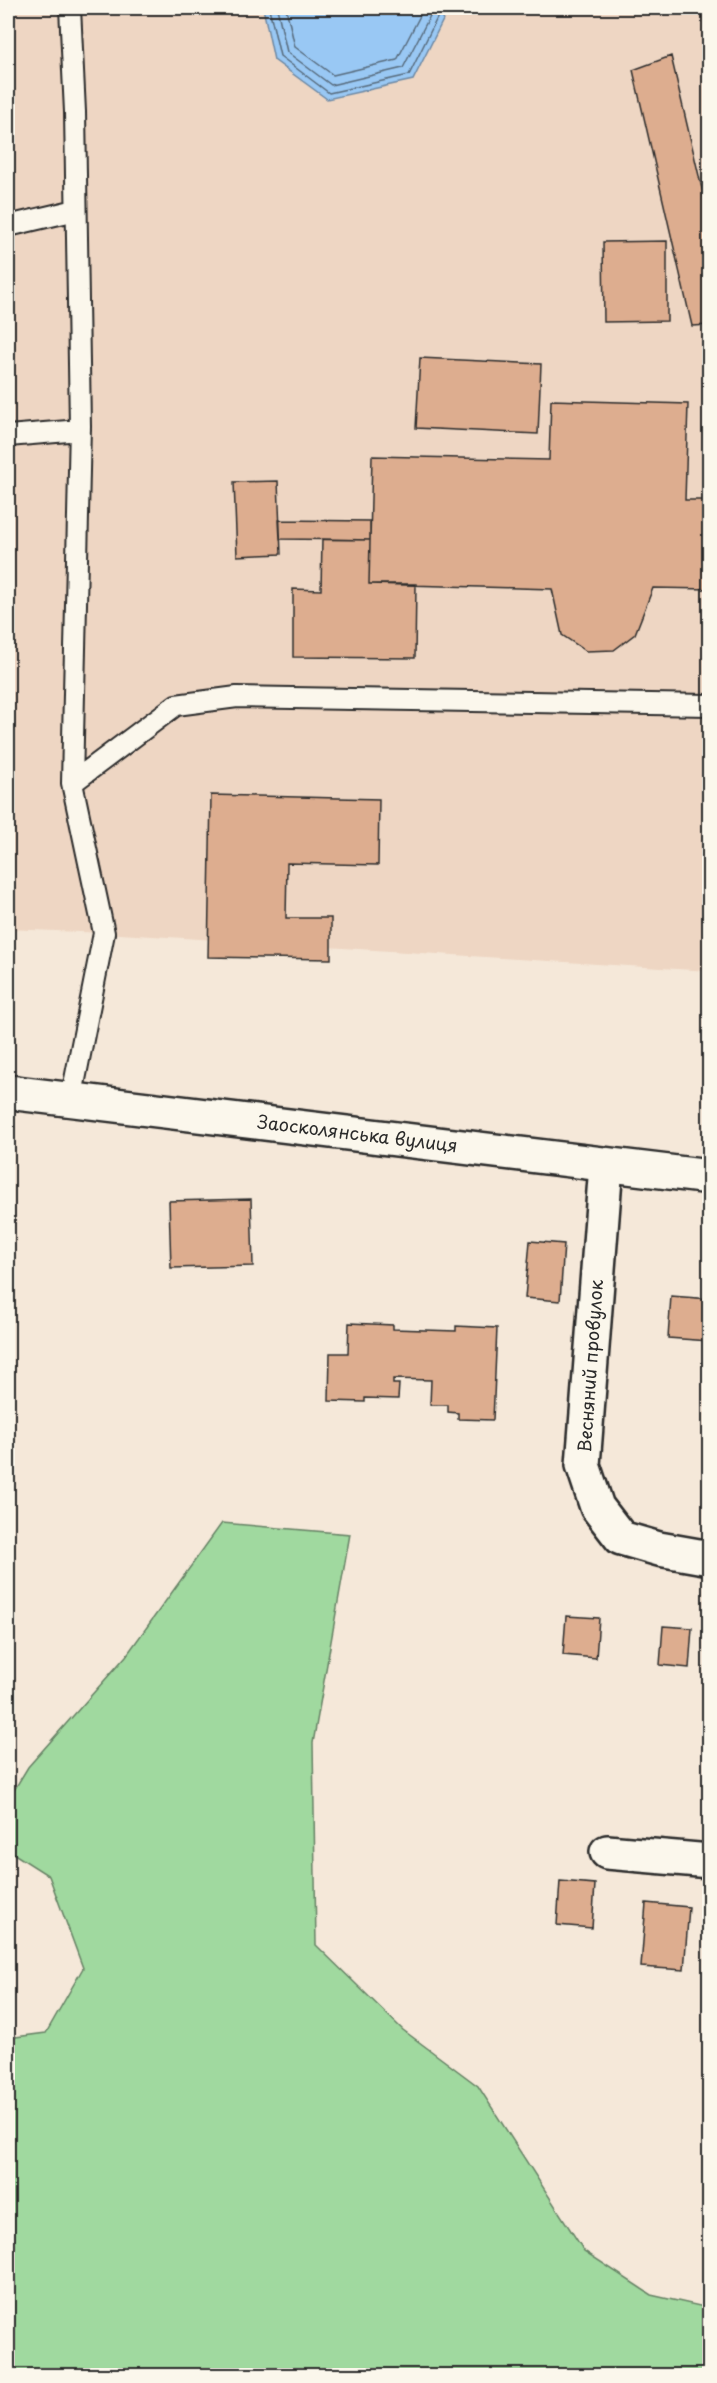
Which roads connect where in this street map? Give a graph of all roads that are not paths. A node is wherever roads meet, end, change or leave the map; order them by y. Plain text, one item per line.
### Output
1 (70, 8) edge
2 (76, 210) junction
3 (8, 226) edge
4 (80, 430) junction
5 (8, 436) edge
6 (710, 705) edge
7 (72, 783) junction
8 (8, 1092) edge
9 (71, 1100) junction
10 (606, 1165) junction
11 (710, 1177) edge
12 (710, 1558) edge
13 (607, 1852) dead end
14 (710, 1861) edge

1 - 2 lane
2 - 3 lane
2 - 4 lane
4 - 5 lane
4 - 7 lane
6 - 7 lane
7 - 9 lane
8 - 9 street, Заосколянська вулиця
9 - 10 street, Заосколянська вулиця
10 - 11 street, Заосколянська вулиця
10 - 12 street, Весняний провулок
13 - 14 street

